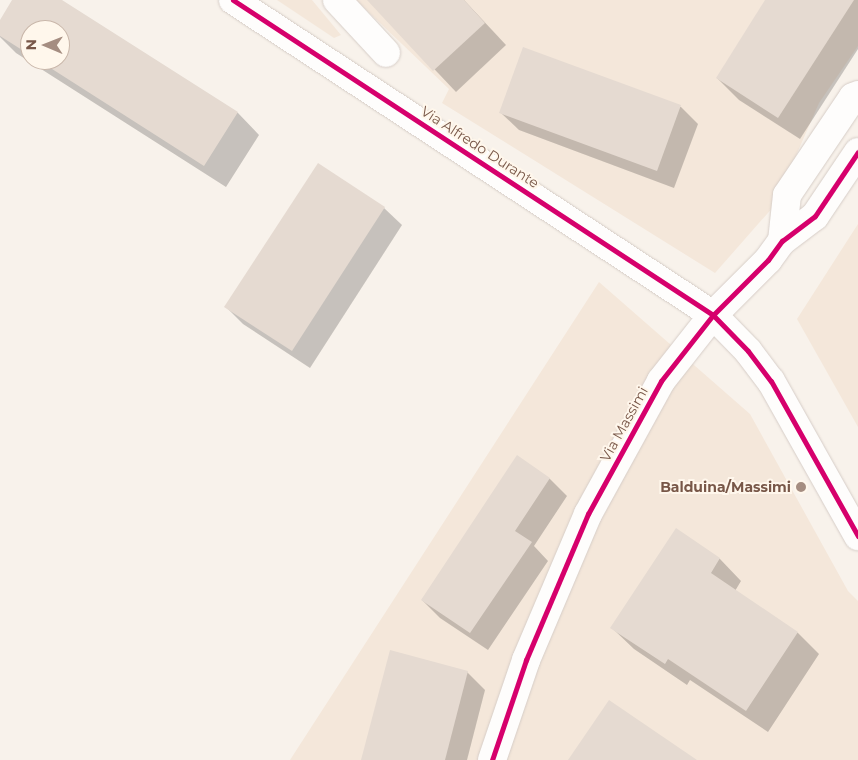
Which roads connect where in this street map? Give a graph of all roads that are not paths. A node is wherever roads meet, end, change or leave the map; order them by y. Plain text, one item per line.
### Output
1 (233, 0) edge
2 (337, 0) edge
3 (386, 53) dead end
4 (858, 95) edge
5 (858, 152) edge
6 (782, 241) junction
7 (713, 315) junction
8 (858, 536) edge
9 (492, 760) edge

1 - 7 street, Via Alfredo Durante
2 - 3 street
4 - 6 street
5 - 6 street, Via Massimi
6 - 7 street, Via Massimi
7 - 8 street, Via Alfredo Durante
7 - 9 street, Via Massimi

